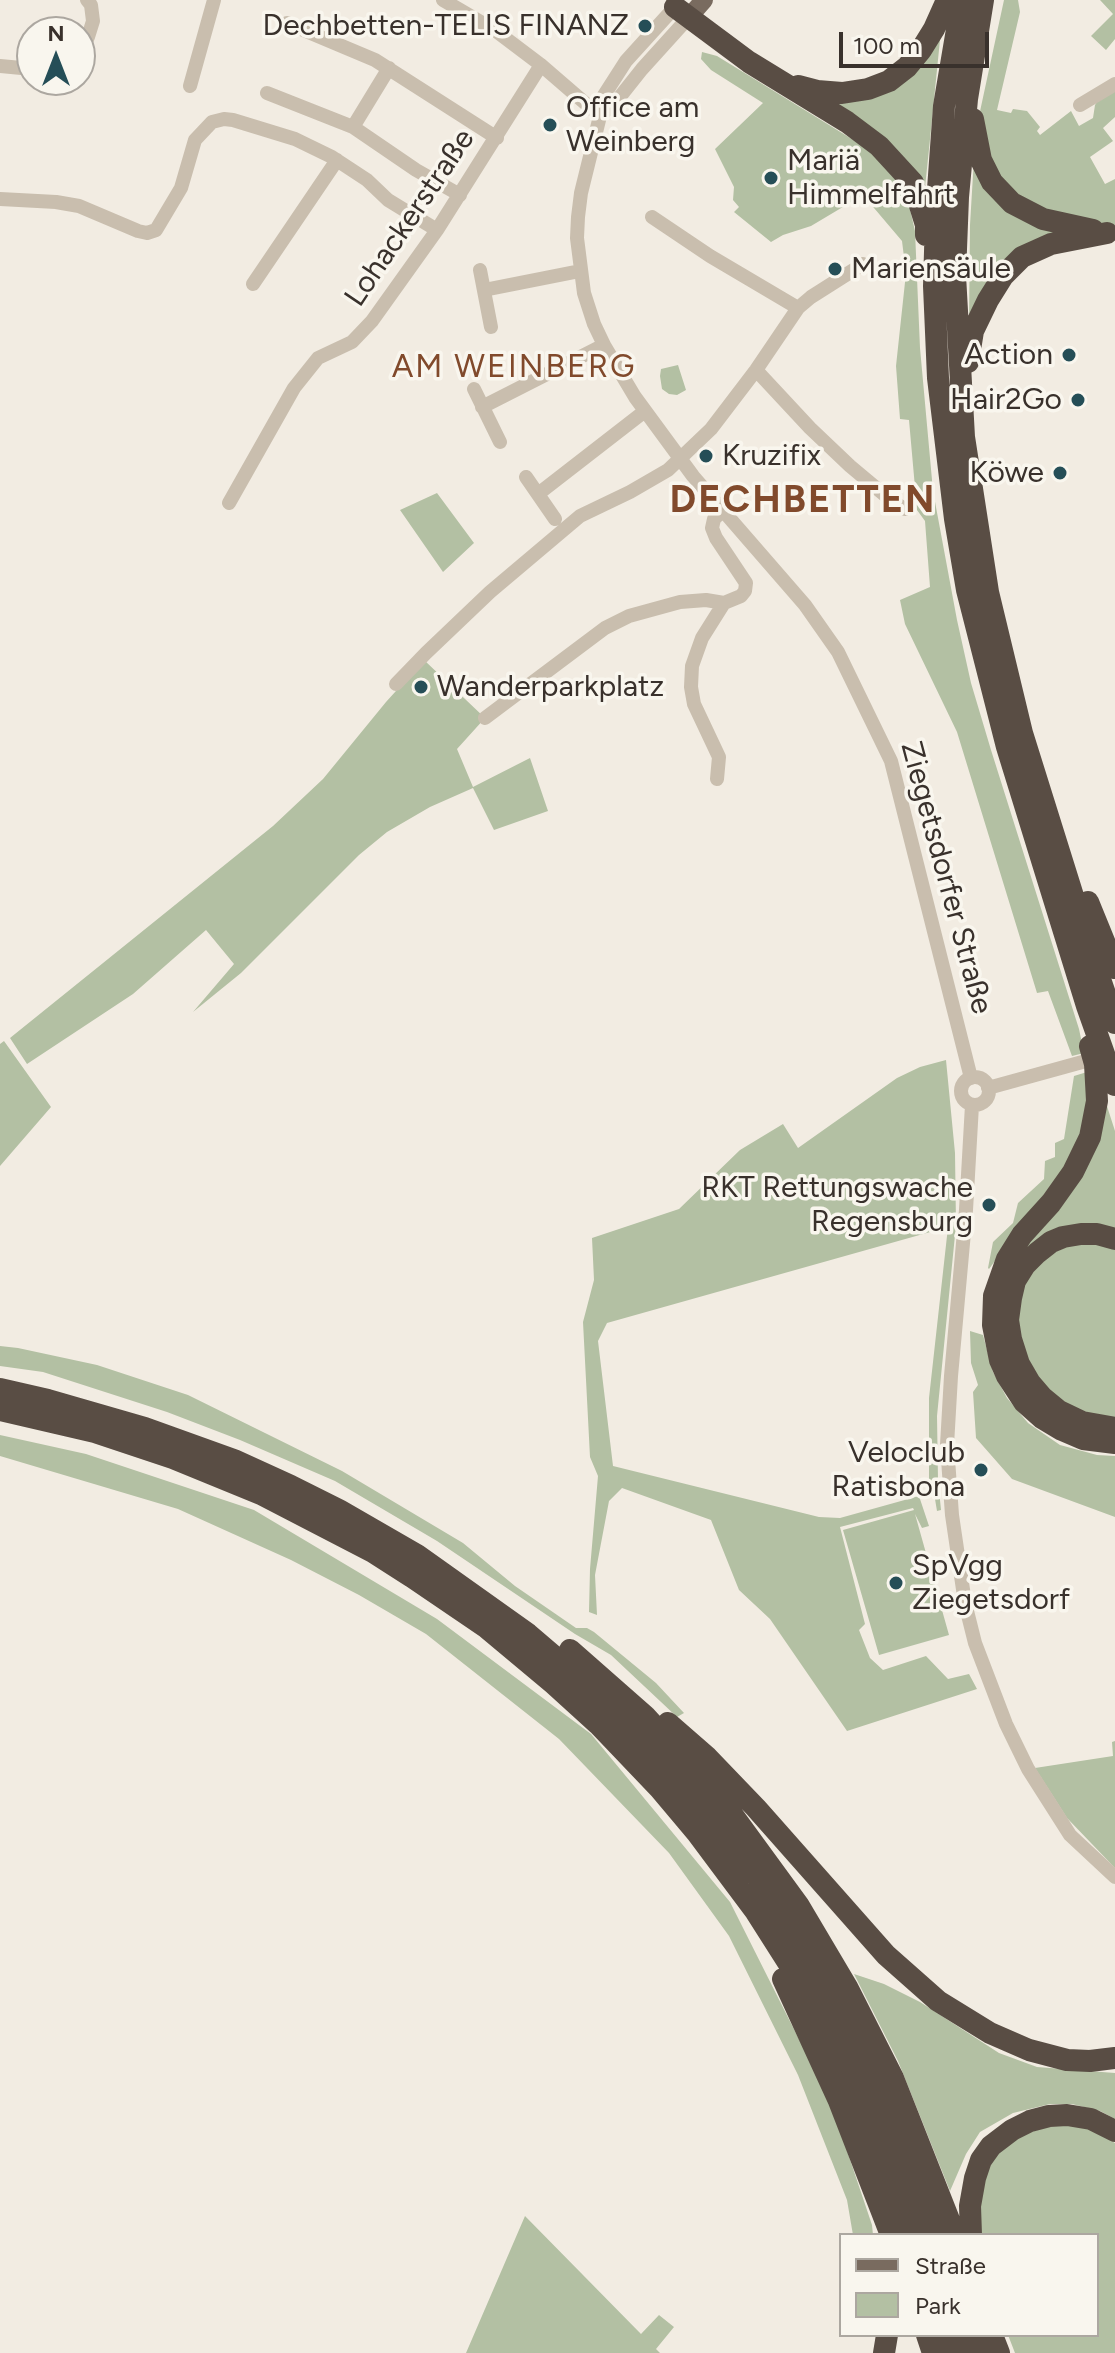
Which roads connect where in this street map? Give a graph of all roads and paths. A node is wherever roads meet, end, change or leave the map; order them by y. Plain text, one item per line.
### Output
1 (214, 0) edge
2 (443, 0) edge
3 (704, 0) edge
4 (947, 0) edge
5 (962, 0) edge
6 (983, 0) edge
7 (682, 8) edge
8 (287, 23) dead end
9 (541, 65) junction
10 (389, 68) junction
11 (780, 81) junction
12 (1115, 84) edge
13 (190, 86) dead end
14 (267, 93) dead end
15 (967, 99) junction
16 (1080, 105) dead end
17 (600, 116) junction
18 (353, 127) junction
19 (497, 138) junction
20 (337, 160) junction
21 (460, 195) junction
22 (0, 199) edge
23 (652, 217) dead end
24 (437, 230) junction
25 (1111, 234) edge
26 (863, 264) dead end
27 (480, 270) dead end
28 (580, 271) junction
29 (253, 284) dead end
30 (934, 286) junction
31 (484, 290) junction
32 (798, 308) junction
33 (491, 327) dead end
34 (604, 345) junction
35 (756, 370) junction
36 (959, 377) junction
37 (474, 389) dead end
38 (482, 407) junction
39 (645, 411) junction
40 (500, 442) dead end
41 (681, 457) junction
42 (526, 477) dead end
43 (538, 494) junction
44 (229, 503) dead end
45 (905, 509) dead end
46 (723, 510) junction
47 (555, 519) dead end
48 (724, 603) junction
49 (396, 684) dead end
50 (485, 718) dead end
51 (717, 779) dead end
52 (1040, 792) junction
53 (1115, 968) edge
54 (1087, 1006) junction
55 (1115, 1023) edge
56 (1086, 1061) dead end
57 (971, 1078) junction
58 (1115, 1085) edge
59 (988, 1088) junction
60 (972, 1105) junction
61 (1115, 1239) edge
62 (0, 1389) edge
63 (0, 1410) edge
64 (1115, 1428) edge
65 (1115, 1443) edge
66 (417, 1555) junction
67 (553, 1636) junction
68 (1115, 1877) edge
69 (756, 1912) junction
70 (1115, 2058) edge
71 (1115, 2131) edge
72 (879, 2203) junction
73 (882, 2233) edge
74 (890, 2233) edge
75 (912, 2233) edge
76 (934, 2233) edge
77 (954, 2233) edge
78 (971, 2233) edge

1 - 13 street
2 - 9 street
3 - 7 main road, Ziegetsdorfer Straße
4 - 11 highway
5 - 30 highway
6 - 15 highway
7 - 11 highway
7 - 17 street, Ziegetsdorfer Straße
8 - 10 street
9 - 17 street
9 - 19 street, Lohackerstraße
10 - 18 street
10 - 19 street
11 - 30 highway
12 - 16 street
14 - 18 street
15 - 25 highway
15 - 36 highway
17 - 28 street, Ziegetsdorfer Straße
18 - 21 street
19 - 21 street, Lohackerstraße
20 - 22 street
20 - 24 street
20 - 29 street
21 - 24 street, Lohackerstraße
23 - 32 street
24 - 44 street, Lohackerstraße
25 - 36 highway
26 - 32 street
27 - 31 street
28 - 31 street
28 - 34 street, Ziegetsdorfer Straße
30 - 54 highway
31 - 33 street
32 - 35 street
34 - 38 street
34 - 39 street, Ziegetsdorfer Straße
35 - 41 street
35 - 45 street
36 - 52 highway
37 - 38 street
38 - 40 street
39 - 41 street, Ziegetsdorfer Straße
39 - 43 street
41 - 46 street, Ziegetsdorfer Straße
41 - 49 street
42 - 43 street
43 - 47 street
46 - 48 street
46 - 57 street, Ziegetsdorfer Straße
48 - 50 street
48 - 51 street
52 - 53 highway
52 - 55 highway
54 - 58 highway
54 - 65 highway
56 - 59 street
57 - 59 street
57 - 60 street
59 - 60 street
60 - 68 street
61 - 64 highway
62 - 66 highway
63 - 69 highway
66 - 67 highway
66 - 76 highway
67 - 70 highway
67 - 77 highway
69 - 72 highway
69 - 75 highway
71 - 78 highway
72 - 73 highway
72 - 74 highway

